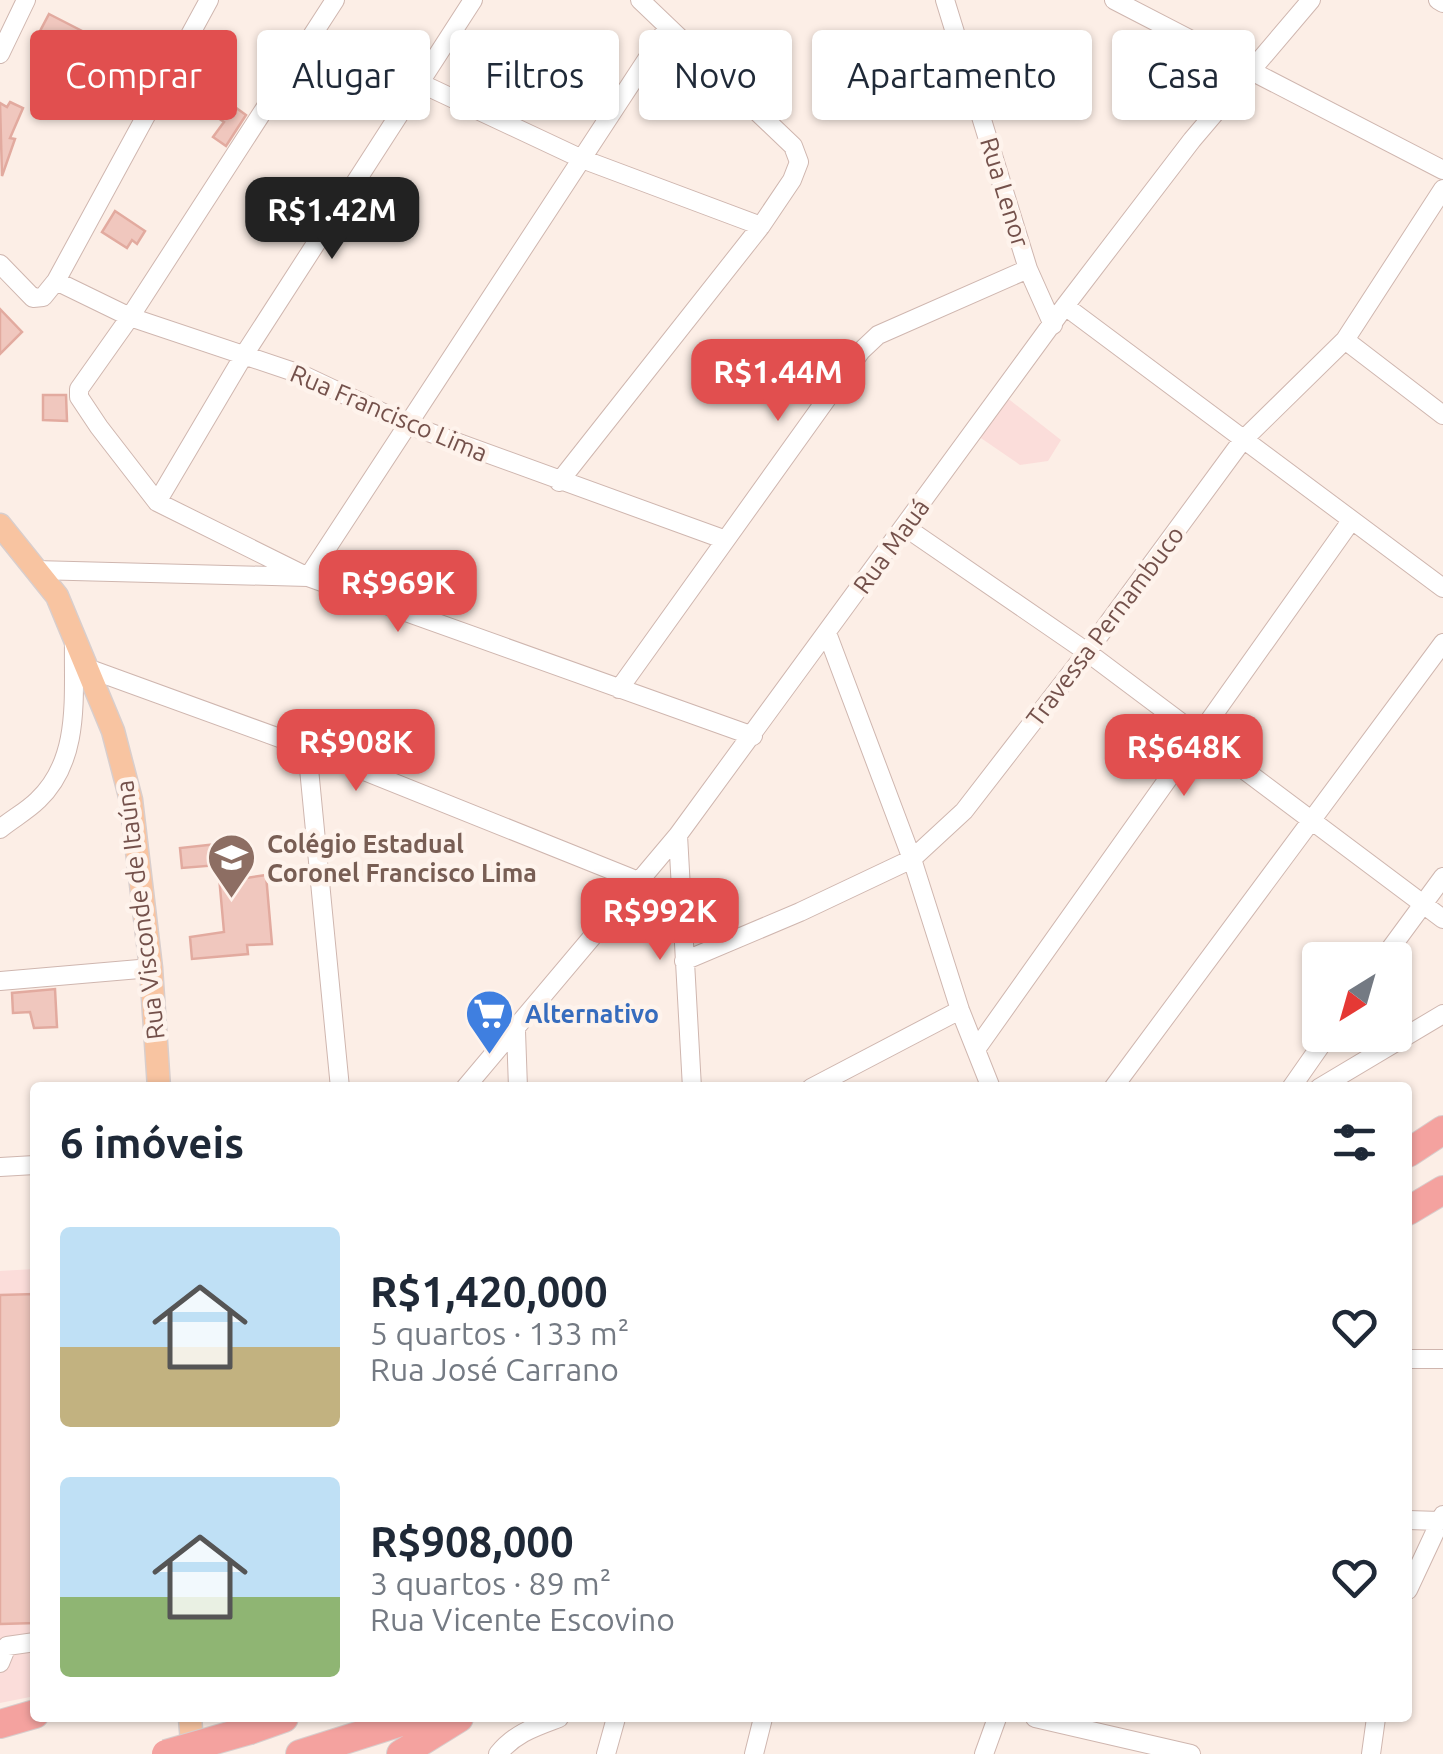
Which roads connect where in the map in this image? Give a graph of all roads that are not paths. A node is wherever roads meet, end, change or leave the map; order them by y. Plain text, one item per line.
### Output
1 (26, 0) edge
2 (209, 0) edge
3 (335, 0) edge
4 (473, 0) edge
5 (640, 0) edge
6 (945, 0) edge
7 (1114, 0) edge
8 (1286, 0) edge
9 (1307, 5) edge
10 (668, 27) junction
11 (317, 30) edge
12 (1170, 30) edge
13 (0, 54) edge
14 (1255, 64) edge
15 (430, 67) edge
16 (1255, 76) edge
17 (430, 87) edge
18 (258, 120) edge
19 (396, 120) edge
20 (1210, 120) edge
21 (582, 159) junction
22 (1443, 170) edge
23 (1443, 189) edge
24 (760, 226) junction
25 (0, 264) edge
26 (1028, 268) junction
27 (56, 281) junction
28 (1064, 306) junction
29 (130, 317) junction
30 (1052, 325) junction
31 (1345, 340) junction
32 (244, 355) junction
33 (1443, 415) edge
34 (410, 425) junction
35 (1242, 441) junction
36 (559, 482) junction
37 (158, 502) junction
38 (1351, 521) junction
39 (0, 524) edge
40 (905, 528) junction
41 (724, 539) junction
42 (35, 570) junction
43 (308, 577) junction
44 (1443, 588) edge
45 (74, 632) junction
46 (827, 632) junction
47 (1443, 643) edge
48 (1087, 652) junction
49 (87, 668) junction
50 (619, 689) junction
51 (753, 736) junction
52 (1200, 736) junction
53 (308, 748) junction
54 (1314, 820) junction
55 (0, 829) edge
56 (678, 835) junction
57 (912, 859) junction
58 (1443, 878) edge
59 (640, 882) junction
60 (1423, 904) junction
61 (1443, 919) edge
62 (1395, 942) edge
63 (684, 961) junction
64 (151, 968) junction
65 (0, 981) edge
66 (960, 1010) junction
67 (1443, 1014) edge
68 (516, 1031) junction
69 (976, 1048) junction
70 (1316, 1052) edge
71 (159, 1082) edge
72 (339, 1082) edge
73 (470, 1082) edge
74 (518, 1082) edge
75 (692, 1082) edge
76 (822, 1082) edge
77 (988, 1082) edge
78 (1118, 1082) edge
79 (1295, 1082) edge
80 (1329, 1082) edge
81 (1443, 1130) edge
82 (1412, 1150) edge
83 (30, 1166) edge
84 (0, 1167) edge
85 (1443, 1190) edge
86 (1412, 1209) edge
87 (1412, 1359) edge
88 (1443, 1360) edge
89 (1442, 1518) edge
90 (1412, 1520) edge
91 (1412, 1582) edge
92 (30, 1643) edge
93 (0, 1663) edge
94 (30, 1715) edge
95 (190, 1722) edge
96 (273, 1722) edge
97 (401, 1722) edge
98 (453, 1722) edge
99 (548, 1722) edge
100 (615, 1722) edge
101 (762, 1722) edge
102 (995, 1722) edge
103 (1052, 1722) edge
104 (1375, 1722) edge
105 (0, 1724) edge
106 (166, 1754) edge
107 (194, 1754) edge
108 (300, 1754) edge
109 (401, 1754) edge
110 (498, 1754) edge
111 (606, 1754) edge
112 (754, 1754) edge
113 (984, 1754) edge
114 (1191, 1754) edge
115 (1371, 1754) edge

1 - 13 street
2 - 27 street
3 - 11 street
4 - 15 street
5 - 10 street
6 - 26 street, Rua Lenor
7 - 12 street
8 - 9 street
9 - 14 street, Rua Mauá
10 - 21 street
10 - 24 street
16 - 22 street
17 - 21 street
18 - 29 street
19 - 32 street
20 - 28 street, Rua Mauá
21 - 24 street
21 - 34 street
23 - 31 street, Travessa Pernambuco
24 - 36 street
25 - 27 street
26 - 30 street, Rua Lenor
26 - 41 street
27 - 29 street, Rua Francisco Lima
28 - 30 street, Rua Mauá
28 - 35 street
29 - 32 street, Rua Francisco Lima
29 - 37 street
30 - 40 street, Rua Mauá
31 - 33 street
31 - 35 street, Travessa Pernambuco
32 - 34 street, Rua Francisco Lima
32 - 37 street
34 - 36 street, Rua Francisco Lima
34 - 43 street
35 - 38 street
35 - 48 street, Travessa Pernambuco
36 - 41 street, Rua Francisco Lima
37 - 43 street
38 - 44 street
38 - 52 street
39 - 42 main road, Rua Visconde de Itaúna
40 - 46 street, Rua Mauá
40 - 48 street
41 - 50 street
42 - 43 street
42 - 45 main road, Rua Visconde de Itaúna
43 - 50 street
45 - 49 main road, Rua Visconde de Itaúna
45 - 55 street
46 - 51 street, Rua Mauá
46 - 57 street
47 - 54 street
48 - 52 street
48 - 57 street, Travessa Pernambuco
49 - 53 street
49 - 64 main road, Rua Visconde de Itaúna
50 - 51 street
51 - 56 street, Rua Mauá
52 - 54 street
52 - 69 street
53 - 59 street
53 - 72 street
54 - 60 street
54 - 78 street
56 - 59 street, Rua Mauá
56 - 63 street
57 - 63 street, Travessa Pernambuco
57 - 66 street
58 - 60 street
59 - 68 street, Rua Mauá
60 - 61 street
60 - 62 street
63 - 75 street
64 - 65 street
64 - 71 main road, Rua Visconde de Itaúna
66 - 69 street
66 - 76 street
67 - 80 street
68 - 73 street, Rua Mauá
68 - 74 street
69 - 77 street
70 - 79 street
81 - 82 highway
83 - 84 street
85 - 86 highway
87 - 88 street
89 - 90 street
89 - 91 street
92 - 93 street
94 - 105 highway
95 - 107 main road
96 - 106 highway, bridge
97 - 108 highway
98 - 109 highway
99 - 110 street
100 - 111 street
101 - 112 street
102 - 113 street
103 - 114 street
104 - 115 street

